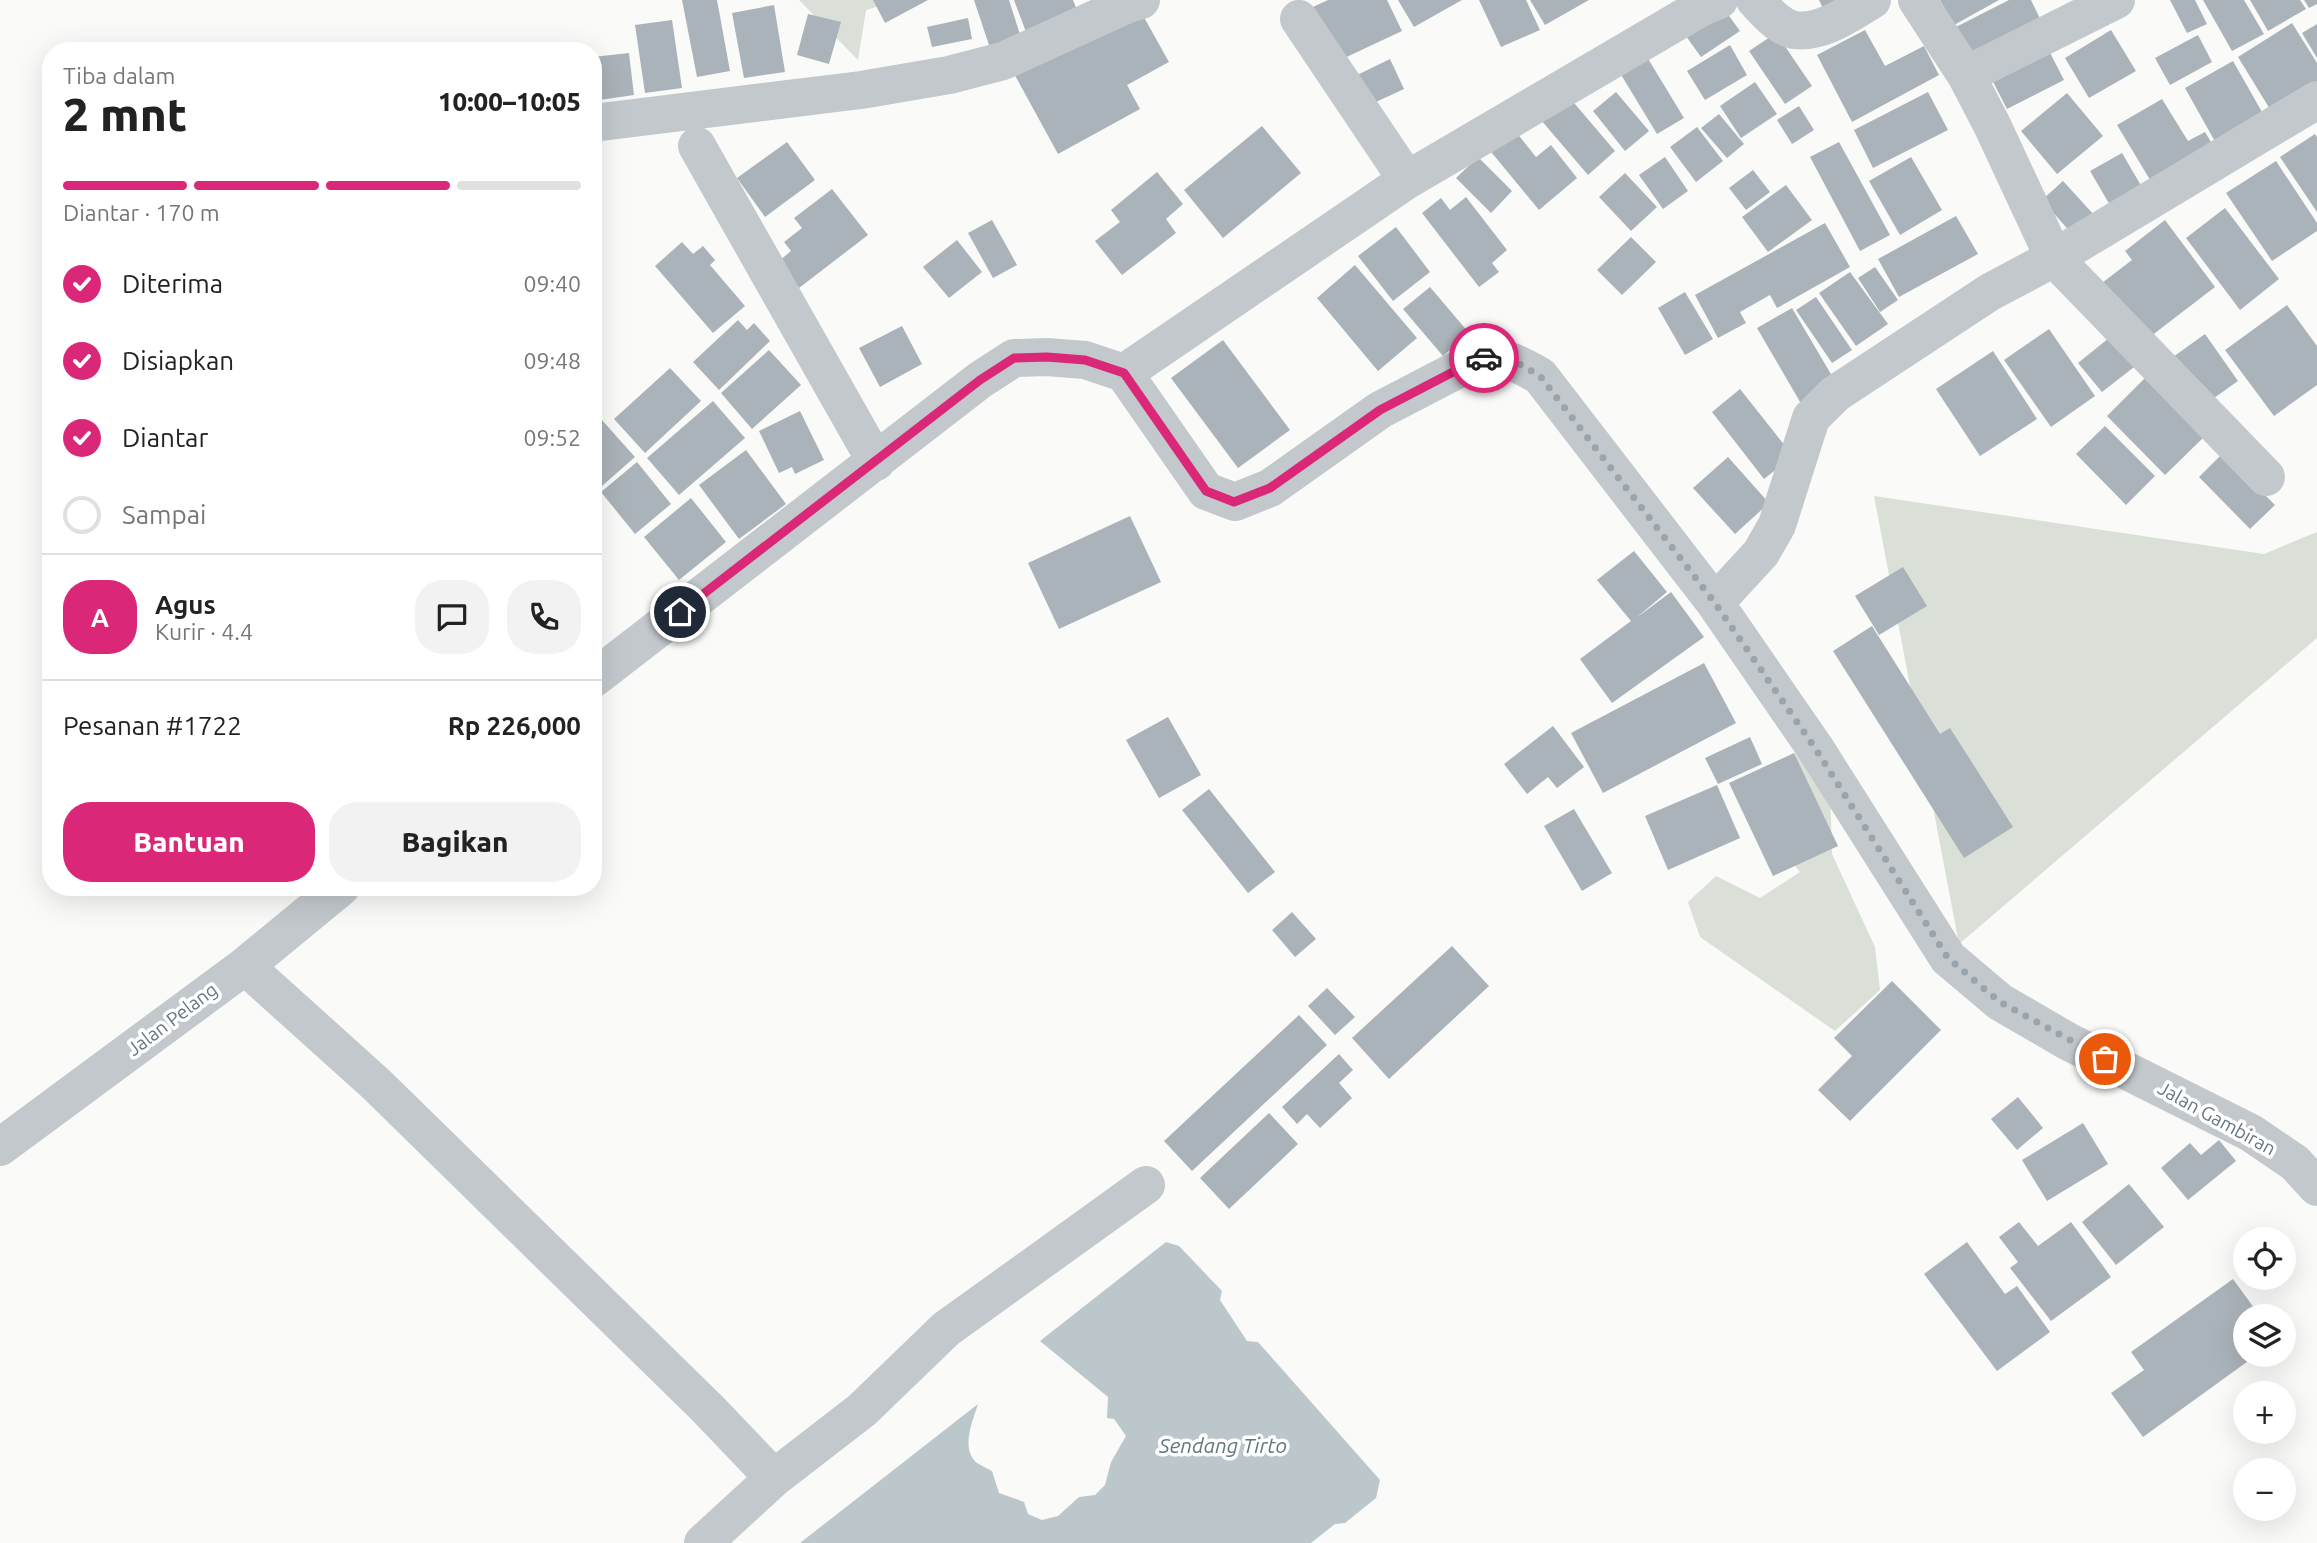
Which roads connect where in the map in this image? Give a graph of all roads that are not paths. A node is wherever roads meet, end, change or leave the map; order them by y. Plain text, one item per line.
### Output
1 (1141, 0) edge
2 (1719, 0) edge
3 (1755, 0) edge
4 (1872, 0) edge
5 (1917, 0) edge
6 (2116, 0) edge
7 (1299, 19) dead end
8 (1966, 75) junction
9 (2317, 100) edge
10 (602, 122) edge
11 (697, 146) dead end
12 (1407, 180) junction
13 (2054, 258) junction
14 (1124, 373) junction
15 (876, 462) junction
16 (2266, 477) dead end
17 (1715, 603) junction
18 (602, 672) edge
19 (330, 896) edge
20 (245, 966) junction
21 (0, 1147) edge
22 (1146, 1185) dead end
23 (2317, 1186) edge
24 (774, 1478) junction
25 (703, 1543) edge

1 - 10 street
2 - 12 street
3 - 4 street
5 - 8 street
6 - 8 street
7 - 12 street
8 - 13 street
9 - 13 street
11 - 15 street
12 - 14 street
13 - 16 street
13 - 17 street
14 - 15 street
14 - 17 street, Jalan Gambiran
15 - 18 street
17 - 23 street, Jalan Gambiran
19 - 20 street, Jalan Pelang
20 - 21 street, Jalan Pelang
20 - 24 street
22 - 24 street
24 - 25 street

